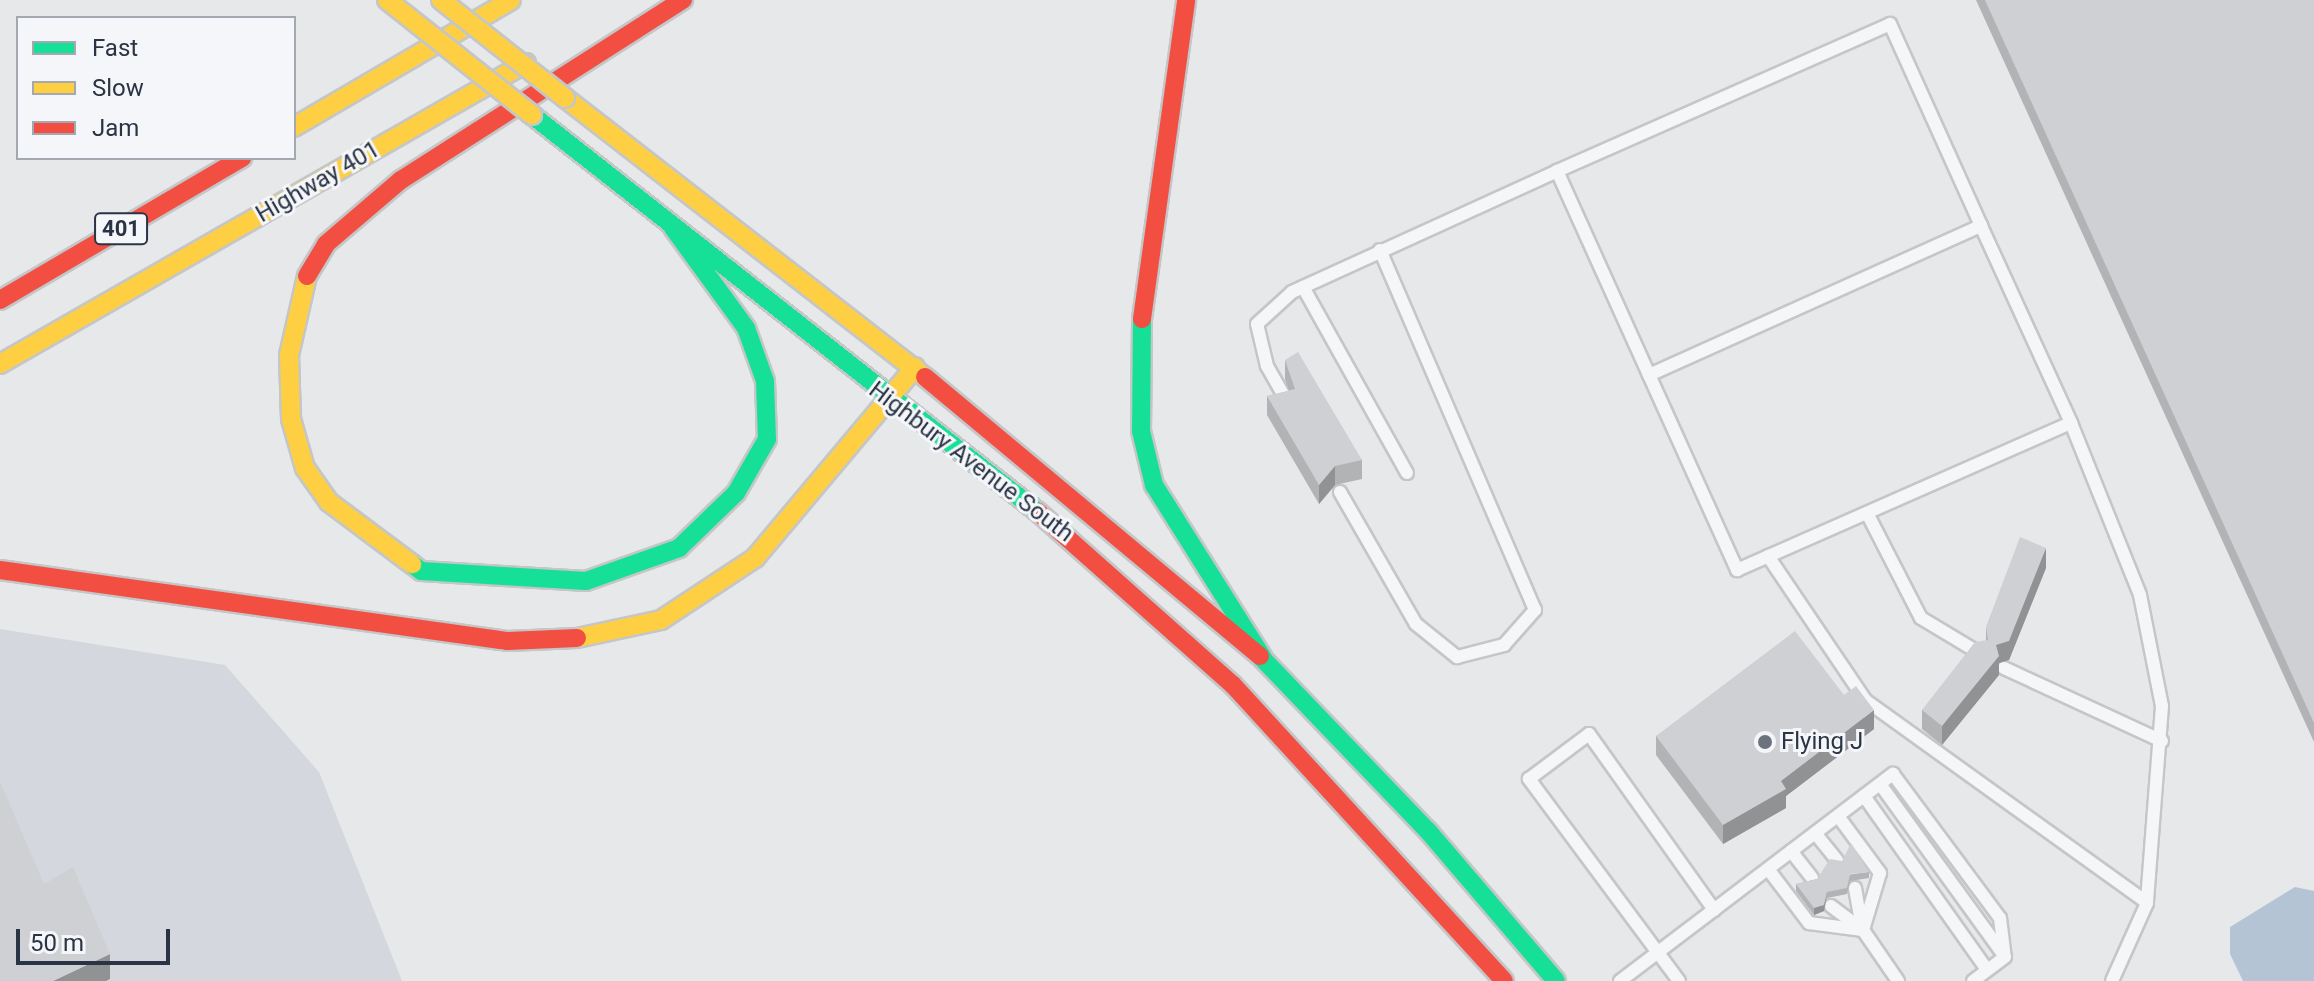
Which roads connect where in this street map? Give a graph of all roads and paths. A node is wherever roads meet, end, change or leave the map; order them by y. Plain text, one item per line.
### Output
1 (387, 0) edge
2 (441, 0) edge
3 (461, 0) edge
4 (511, 0) edge
5 (683, 0) edge
6 (1186, 0) edge
7 (397, 39) dead end
8 (543, 53) dead end
9 (296, 126) edge
10 (198, 160) edge
11 (239, 160) edge
12 (1557, 171) junction
13 (1981, 226) junction
14 (673, 228) junction
15 (1380, 250) junction
16 (1303, 287) junction
17 (0, 299) edge
18 (0, 364) edge
19 (915, 367) junction
20 (1649, 375) junction
21 (885, 397) junction
22 (1288, 403) edge
23 (2071, 423) junction
24 (1407, 473) dead end
25 (1340, 492) dead end
26 (1867, 513) junction
27 (1768, 556) junction
28 (0, 570) edge
29 (1981, 654) edge
30 (1263, 658) junction
31 (2004, 668) dead end
32 (2162, 741) junction
33 (1880, 784) junction
34 (1864, 796) junction
35 (1838, 816) junction
36 (1815, 833) junction
37 (1791, 851) junction
38 (1837, 860) edge
39 (1768, 869) junction
40 (1812, 878) edge
41 (1855, 888) dead end
42 (2147, 903) junction
43 (1831, 906) dead end
44 (1714, 910) junction
45 (1863, 930) junction
46 (1659, 953) junction
47 (2005, 957) junction
48 (1987, 970) junction
49 (1504, 981) edge
50 (1556, 981) edge
51 (1620, 981) edge
52 (1679, 981) edge
53 (1898, 981) edge
54 (1973, 981) edge
55 (2112, 981) edge

1 - 14 main road, Highbury Avenue South, bridge
2 - 19 main road, Highbury Avenue South, bridge
3 - 7 main road
4 - 9 main road
5 - 14 main road
6 - 30 main road
8 - 18 main road, Highway 401 / 401
10 - 17 main road
11 - 17 main road, 401
12 - 13 lane
12 - 15 lane
12 - 20 lane
13 - 20 lane
13 - 23 lane
14 - 21 main road, Highbury Avenue South
15 - 16 lane
15 - 25 lane
16 - 22 lane
16 - 24 lane
19 - 21 main road
19 - 30 main road, Highbury Avenue South
20 - 27 lane
21 - 28 main road
21 - 49 main road, Highbury Avenue South
23 - 26 lane
23 - 32 lane
26 - 27 lane
26 - 29 lane
27 - 42 lane
30 - 50 main road, Highbury Avenue South
31 - 32 lane
32 - 42 lane
33 - 34 lane
33 - 47 lane
33 - 47 lane
34 - 35 lane
34 - 48 lane
35 - 36 lane
35 - 45 lane
36 - 37 lane
36 - 38 lane
37 - 39 lane
37 - 40 lane
39 - 44 lane
39 - 45 lane
41 - 45 lane
42 - 55 lane
43 - 45 lane
44 - 46 lane
44 - 46 lane
45 - 53 lane
46 - 51 lane
46 - 52 lane
47 - 48 lane
48 - 54 lane

